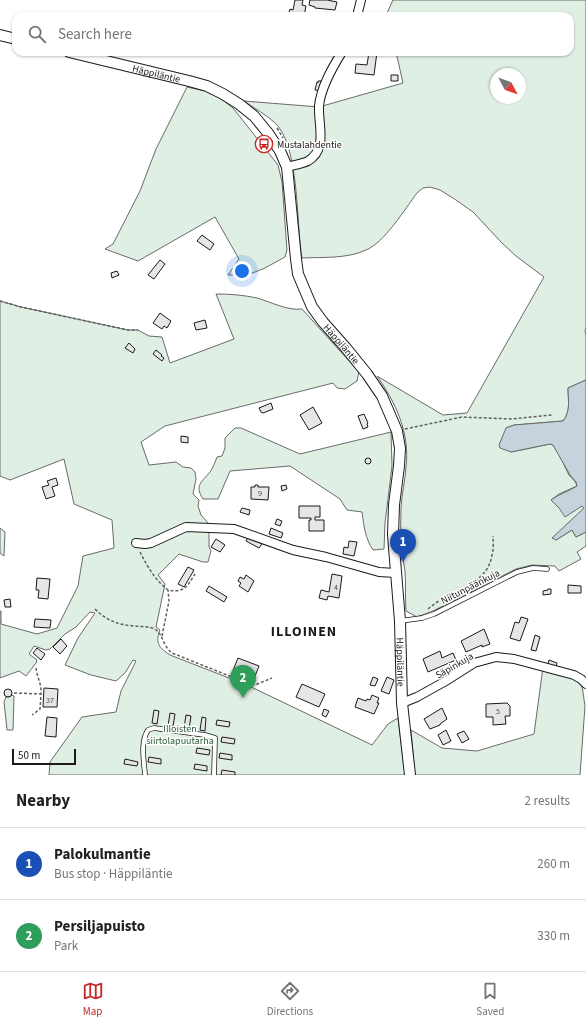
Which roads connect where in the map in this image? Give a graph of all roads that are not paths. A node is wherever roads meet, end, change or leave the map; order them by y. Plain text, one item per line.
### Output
1 (361, 0) edge
2 (358, 12) edge
3 (0, 35) edge
4 (12, 38) edge
5 (86, 56) edge
6 (340, 56) edge
7 (287, 167) junction
8 (136, 543) road end
9 (547, 569) dead end
10 (396, 573) junction
11 (400, 621) junction
12 (586, 684) edge
13 (402, 703) junction
14 (144, 775) edge
15 (214, 775) edge
16 (410, 775) edge

1 - 2 street
3 - 4 street
5 - 7 street, Häppiläntie
6 - 7 street
7 - 10 street, Häppiläntie
8 - 10 street
9 - 11 lane, Niitunpäänkuja
10 - 11 street, Häppiläntie
11 - 13 street, Häppiläntie
12 - 13 street, Säpinkuja
13 - 16 street, Häppiläntie
14 - 15 lane

